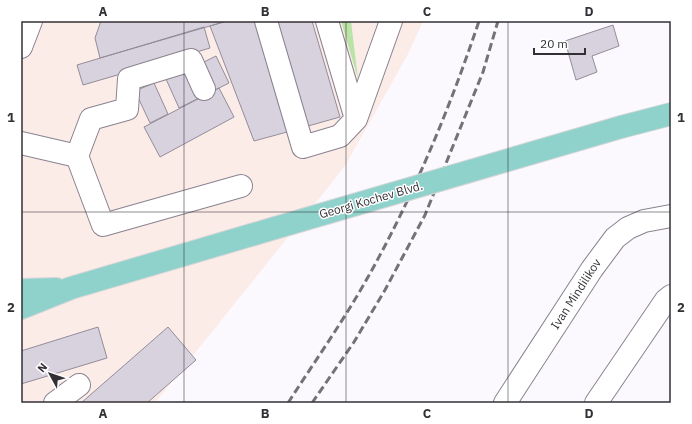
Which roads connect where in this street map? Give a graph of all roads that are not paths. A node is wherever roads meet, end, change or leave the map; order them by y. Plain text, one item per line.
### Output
1 (31, 21) edge
2 (266, 21) edge
3 (326, 21) edge
4 (391, 21) edge
5 (21, 47) edge
6 (204, 89) dead end
7 (671, 114) edge
8 (356, 119) junction
9 (21, 143) edge
10 (77, 156) junction
11 (241, 186) dead end
12 (671, 216) edge
13 (71, 288) junction
14 (21, 290) edge
15 (671, 296) edge
16 (21, 308) edge
17 (79, 385) dead end
18 (55, 403) edge
19 (505, 403) edge
20 (596, 403) edge

1 - 5 street
2 - 8 street
3 - 8 street
4 - 8 street
6 - 10 street
7 - 13 main road, Georgi Kochev Blvd., bridge
9 - 10 street
10 - 11 street
12 - 19 street, Ivan Mindilikov
13 - 14 main road, Georgi Kochev Blvd.
13 - 16 main road, Georgi Kochev Blvd.
15 - 20 street
17 - 18 street

